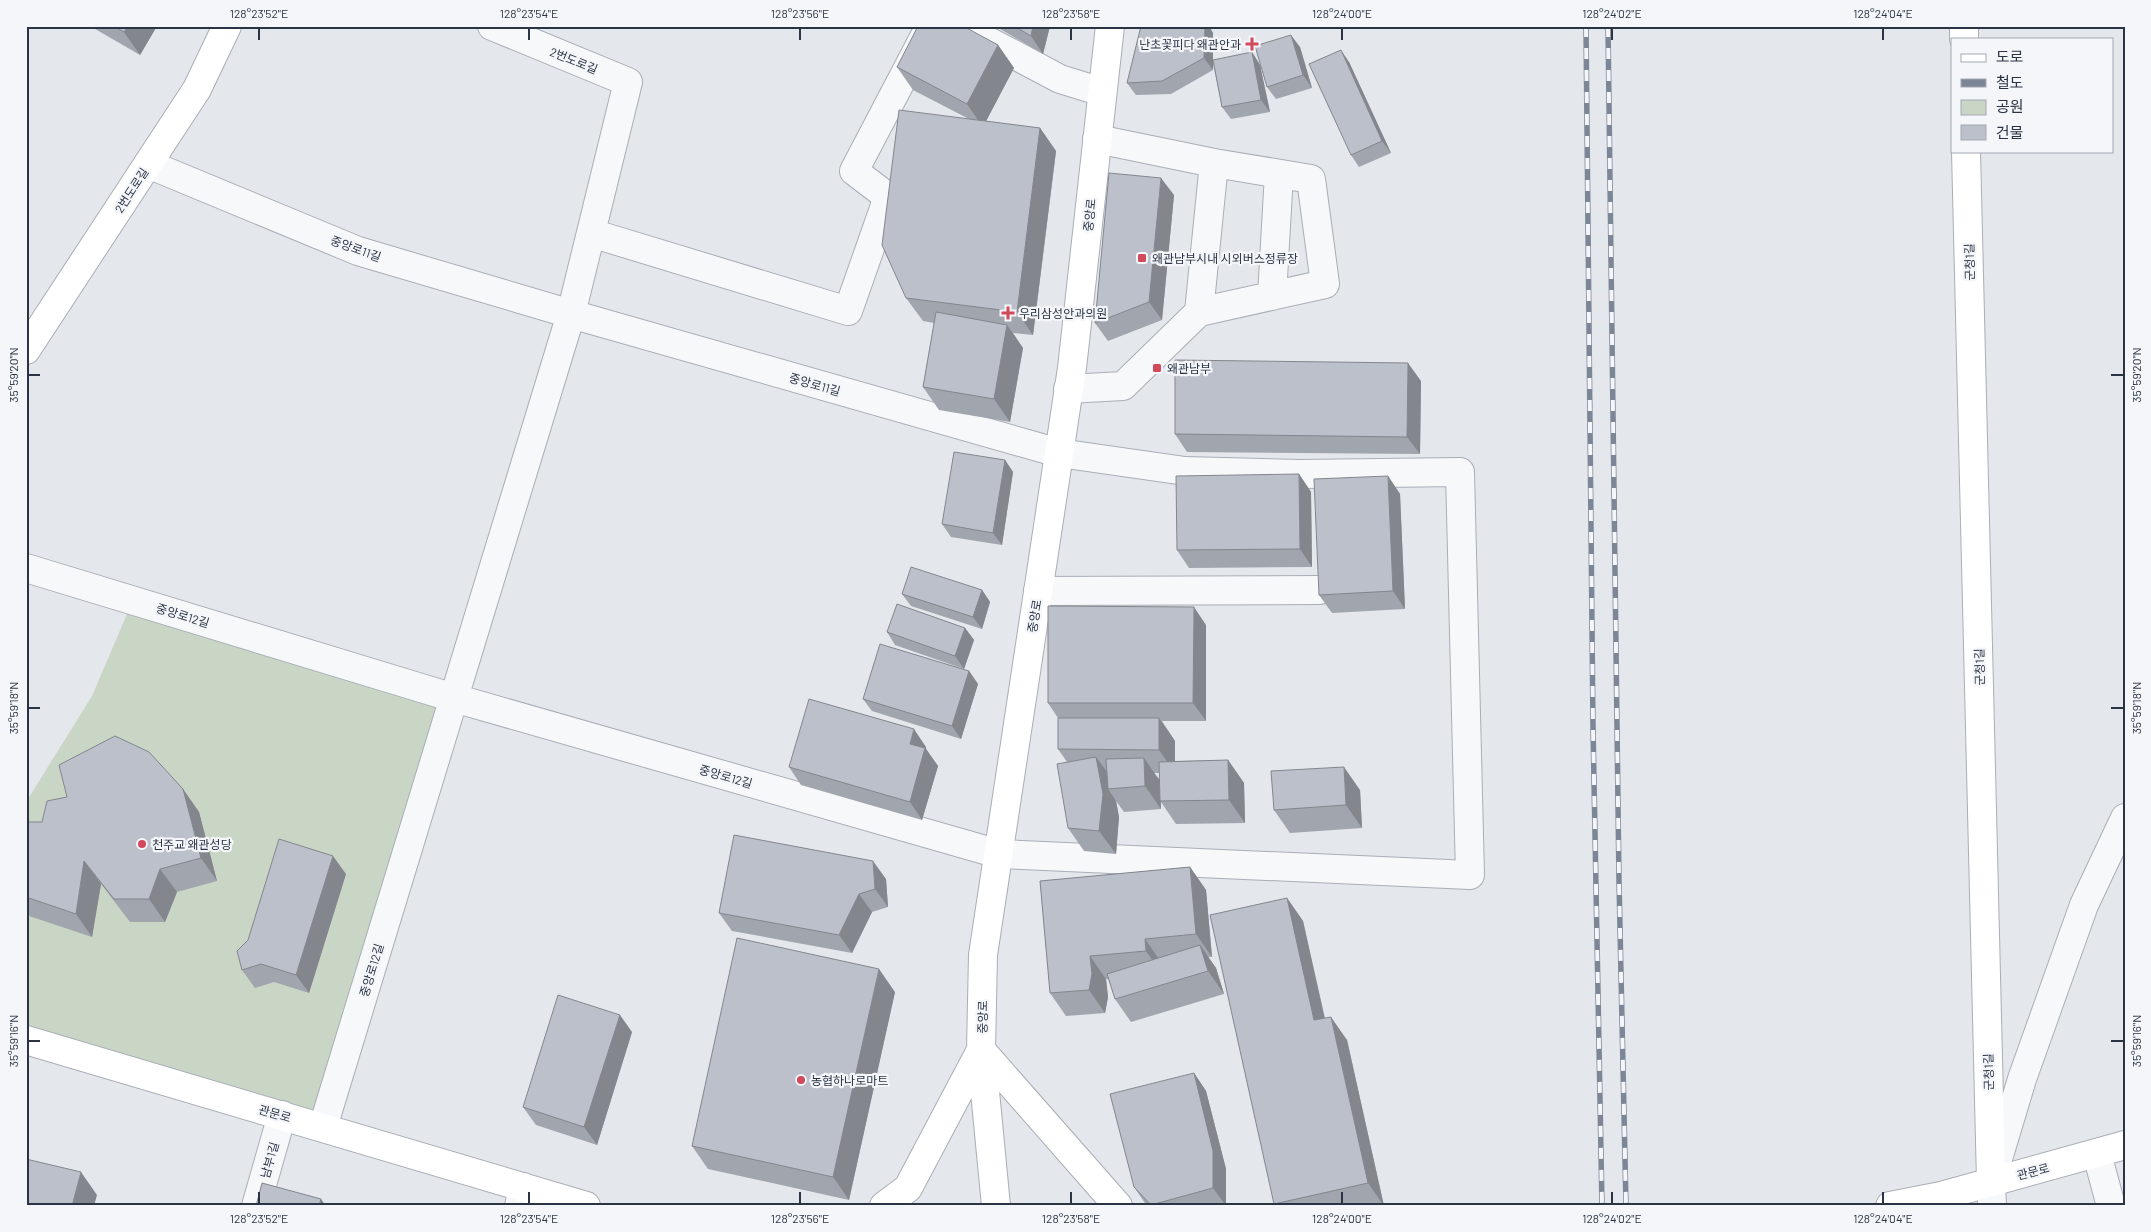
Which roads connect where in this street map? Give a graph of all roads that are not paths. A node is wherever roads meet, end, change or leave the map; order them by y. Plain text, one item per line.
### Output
1 (227, 26) edge
2 (492, 26) edge
3 (930, 26) edge
4 (960, 26) edge
5 (1110, 26) edge
6 (1102, 92) junction
7 (1097, 138) junction
8 (1966, 152) edge
9 (1214, 162) junction
10 (148, 164) junction
11 (1279, 174) junction
12 (591, 233) junction
13 (1272, 296) junction
14 (1199, 312) junction
15 (571, 314) junction
16 (26, 350) edge
17 (1068, 389) junction
18 (1058, 453) junction
19 (26, 568) edge
20 (1320, 590) edge
21 (1038, 591) junction
22 (454, 698) junction
23 (2125, 818) edge
24 (999, 854) junction
25 (26, 1040) edge
26 (981, 1050) junction
27 (282, 1115) junction
28 (323, 1127) junction
29 (2125, 1146) edge
30 (2097, 1154) junction
31 (1991, 1194) edge
32 (521, 1196) edge
33 (256, 1206) edge
34 (586, 1206) edge
35 (884, 1206) edge
36 (996, 1206) edge
37 (1118, 1206) edge
38 (1890, 1206) edge
39 (2111, 1206) edge

1 - 10 street, 2번도로길
2 - 12 street, 2번도로길
3 - 12 street
4 - 6 street
5 - 6 street, 중앙로
6 - 7 street, 중앙로
7 - 9 street
7 - 17 street, 중앙로
8 - 31 street, 군청1길
9 - 11 street
9 - 14 street
10 - 15 street, 중앙로11길
10 - 16 street, 2번도로길
11 - 13 street
11 - 13 street
12 - 15 street
13 - 14 street
14 - 17 street
15 - 18 street, 중앙로11길
15 - 22 street, 중앙로12길
17 - 18 street, 중앙로
18 - 21 street, 중앙로
18 - 24 street, 중앙로11길
19 - 22 street, 중앙로12길
20 - 21 street
21 - 24 street, 중앙로
22 - 24 street, 중앙로12길
22 - 28 street, 중앙로12길
23 - 31 street
24 - 26 street, 중앙로
25 - 27 street, 관문로
26 - 35 street
26 - 36 street, 중앙로
26 - 37 street
27 - 28 street, 관문로
27 - 33 street, 남부1길
28 - 32 street, 관문로
29 - 30 street, 관문로
30 - 31 street, 관문로
30 - 39 street
31 - 38 street, 관문로
32 - 34 street, 관문로

